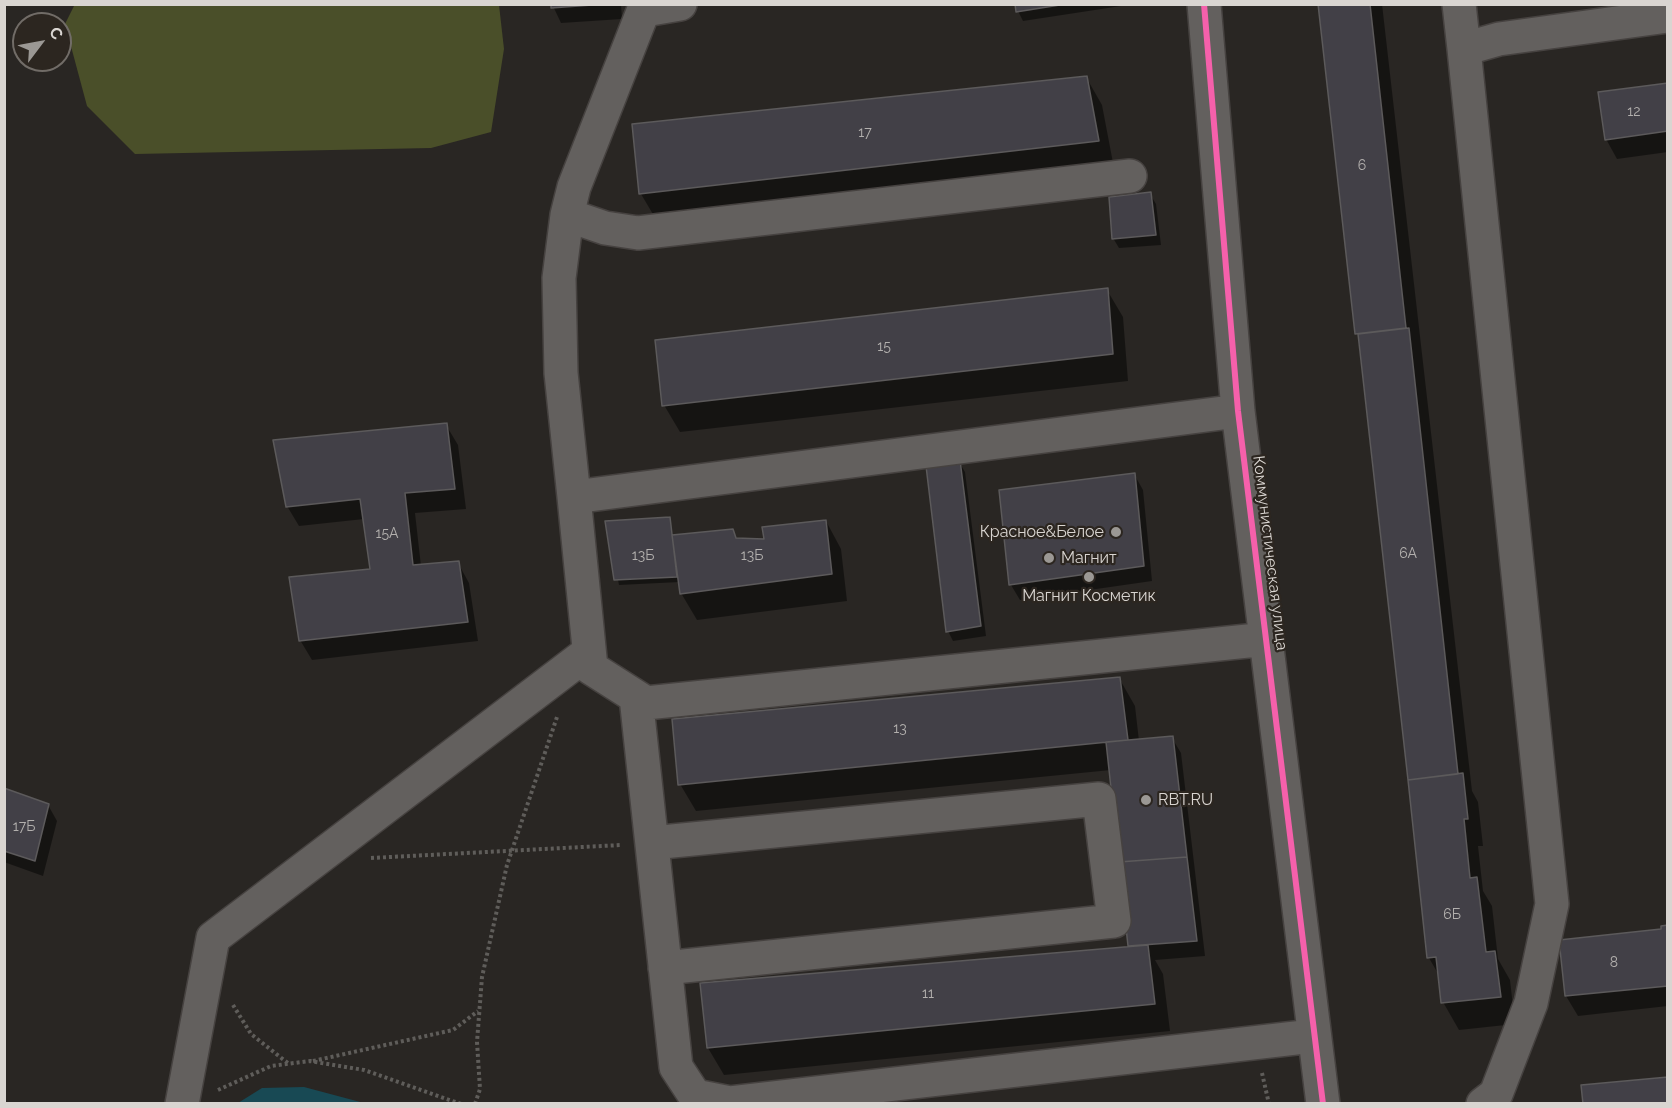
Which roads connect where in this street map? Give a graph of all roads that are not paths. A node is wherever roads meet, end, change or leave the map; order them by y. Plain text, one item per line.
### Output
1 (680, 4) edge
2 (1204, 4) edge
3 (1459, 4) edge
4 (645, 7) edge
5 (1668, 15) edge
6 (1464, 49) junction
7 (1130, 176) dead end
8 (567, 215) junction
9 (1238, 411) junction
10 (573, 497) junction
11 (1267, 639) junction
12 (589, 652) junction
13 (636, 697) junction
14 (652, 843) junction
15 (665, 968) junction
16 (1314, 1036) junction
17 (182, 1104) edge
18 (1323, 1104) edge
19 (1483, 1104) edge

1 - 4 street
2 - 9 street, Коммунистическая улица
3 - 6 street
4 - 8 street
5 - 6 street
6 - 19 street
7 - 8 street
8 - 10 street
9 - 10 street
9 - 11 street, Коммунистическая улица
10 - 12 street
11 - 13 street
11 - 16 street, Коммунистическая улица
12 - 13 street
12 - 17 street
13 - 14 street
14 - 15 street
14 - 15 street
15 - 16 street
16 - 18 street, Коммунистическая улица

